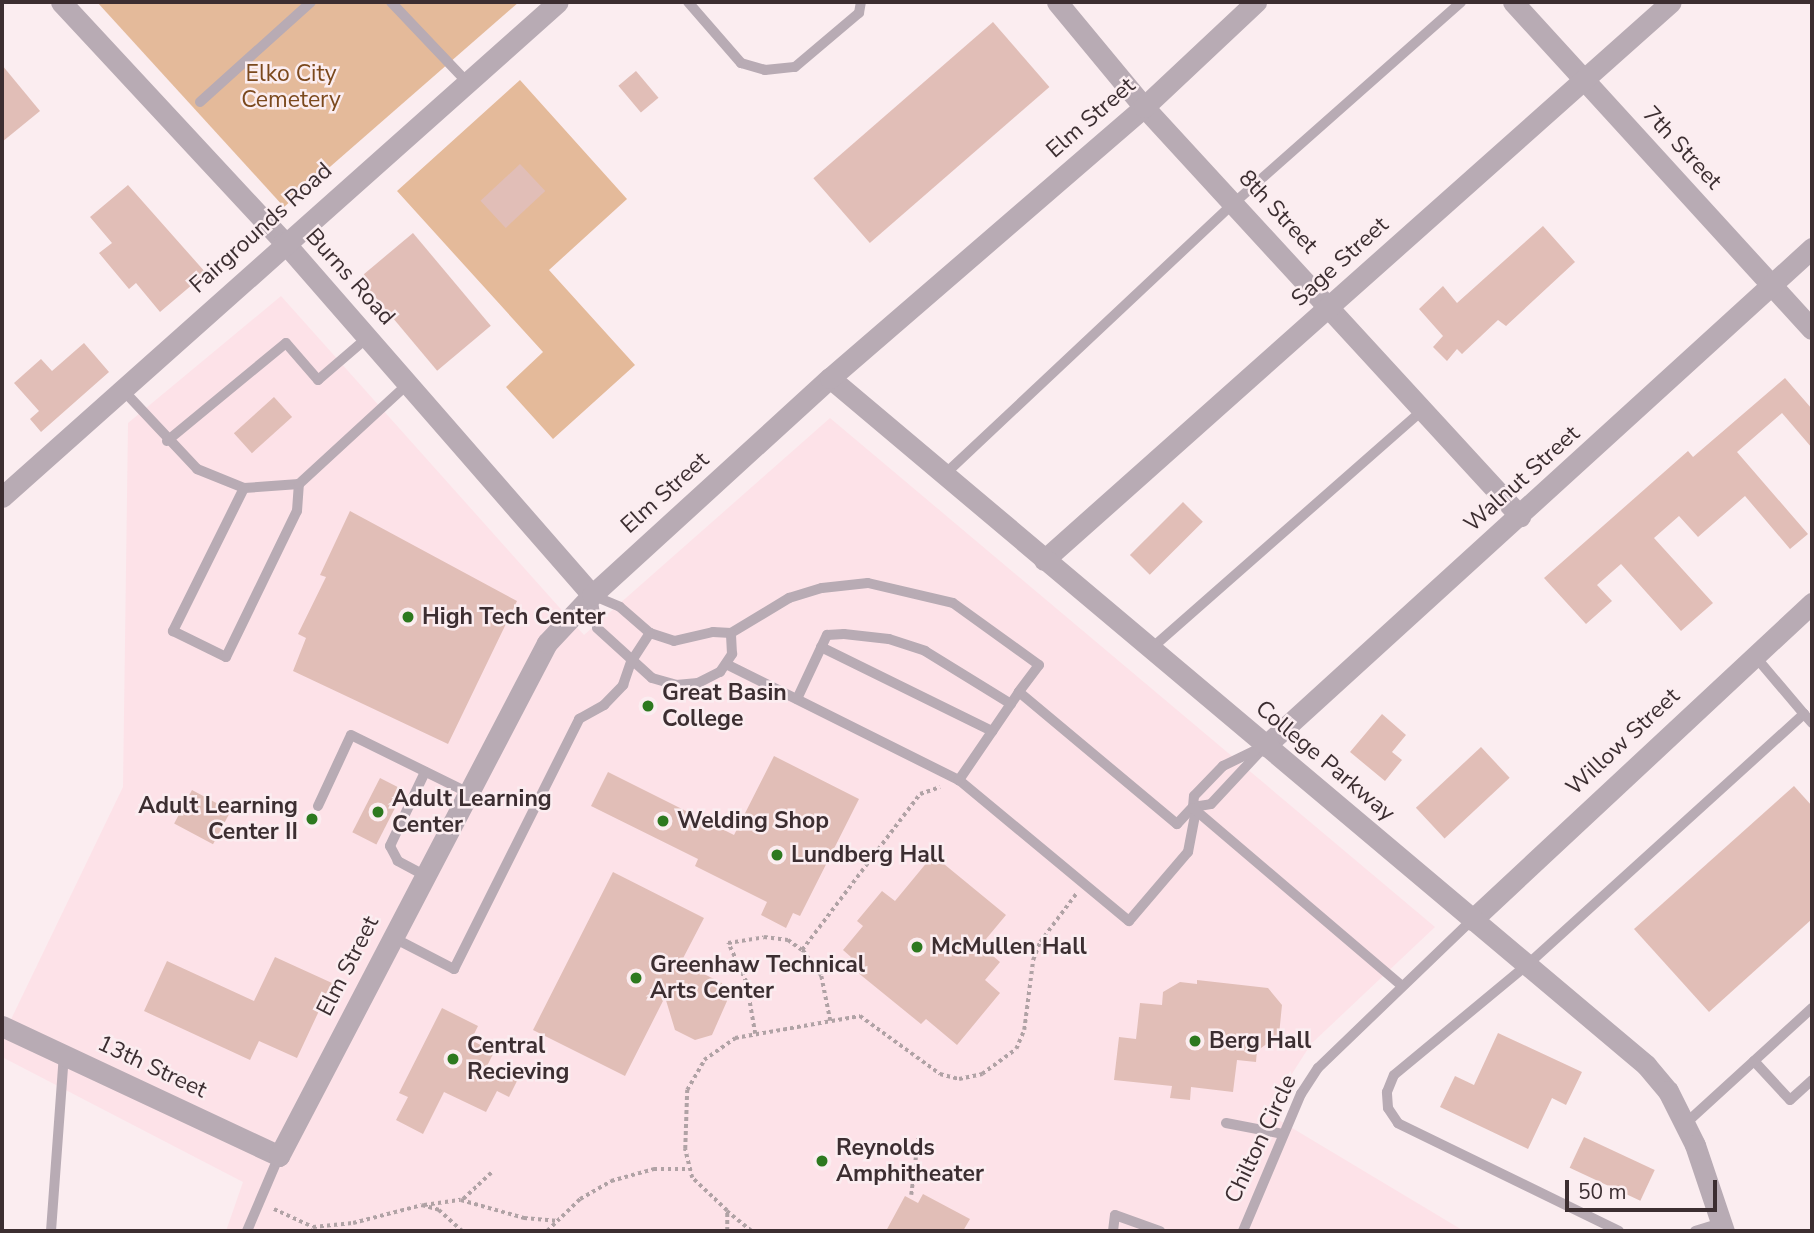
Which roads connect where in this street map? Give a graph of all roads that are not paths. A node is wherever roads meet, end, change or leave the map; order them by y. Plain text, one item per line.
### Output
1 (61, 2) edge
2 (311, 2) edge
3 (391, 2) edge
4 (558, 2) edge
5 (688, 2) edge
6 (861, 2) edge
7 (1057, 2) edge
8 (1256, 2) edge
9 (1461, 2) edge
10 (1513, 2) edge
11 (1671, 2) edge
12 (1582, 79) junction
13 (467, 82) junction
14 (200, 102) dead end
15 (1144, 107) junction
16 (1234, 203) junction
17 (284, 242) junction
18 (1812, 248) edge
19 (1772, 284) junction
20 (1330, 307) junction
21 (1812, 329) edge
22 (368, 337) junction
23 (830, 378) junction
24 (409, 383) junction
25 (122, 389) junction
26 (1423, 410) junction
27 (167, 441) junction
28 (944, 475) junction
29 (299, 484) junction
30 (244, 488) junction
31 (2, 497) edge
32 (1520, 516) junction
33 (1044, 561) junction
34 (592, 595) junction
35 (1812, 603) edge
36 (650, 634) junction
37 (731, 634) junction
38 (821, 647) junction
39 (1153, 647) junction
40 (1754, 656) junction
41 (631, 662) junction
42 (726, 664) junction
43 (1019, 692) junction
44 (797, 699) junction
45 (1012, 704) junction
46 (1804, 714) junction
47 (1812, 723) edge
48 (992, 731) junction
49 (1265, 746) junction
50 (425, 772) junction
51 (959, 780) junction
52 (467, 792) junction
53 (318, 806) dead end
54 (1194, 809) junction
55 (424, 875) junction
56 (1472, 920) junction
57 (392, 937) junction
58 (1527, 965) junction
59 (1402, 985) junction
60 (1812, 1008) edge
61 (2, 1026) edge
62 (64, 1055) junction
63 (1754, 1061) junction
64 (1812, 1080) edge
65 (1226, 1123) dead end
66 (1685, 1124) junction
67 (1283, 1134) junction
68 (279, 1156) junction
69 (1722, 1227) edge
70 (51, 1231) edge
71 (247, 1231) edge
72 (1113, 1231) edge
73 (1160, 1231) edge
74 (1243, 1231) edge
75 (1619, 1231) edge
76 (1695, 1231) edge

1 - 17 street, Burns Road
2 - 14 lane
3 - 13 lane
4 - 13 street, Fairgrounds Road
5 - 6 lane
7 - 15 street, 8th Street
8 - 15 street, Elm Street
9 - 16 lane
10 - 12 street, 7th Street
11 - 12 street, Sage Street
12 - 19 street, 7th Street
12 - 20 street, Sage Street
13 - 17 street, Fairgrounds Road
15 - 16 street, 8th Street
15 - 23 street, Elm Street
16 - 20 street, 8th Street
16 - 28 lane
17 - 22 street, Burns Road
17 - 25 street, Fairgrounds Road
18 - 19 street, Walnut Street
19 - 21 street, 7th Street
19 - 32 street, Walnut Street
20 - 26 street, 8th Street
20 - 33 street, Sage Street
22 - 24 street, Burns Road
22 - 27 lane
23 - 28 street, College Parkway
23 - 34 street, Elm Street
24 - 29 lane
24 - 34 street, Burns Road
25 - 27 lane
25 - 31 street, Fairgrounds Road
26 - 32 street, 8th Street
26 - 39 lane
27 - 30 lane
28 - 33 street, College Parkway
29 - 30 lane
29 - 30 lane
32 - 49 street, Walnut Street
33 - 39 street, College Parkway
34 - 36 lane
34 - 41 lane
34 - 52 street, Elm Street
35 - 40 street, Willow Street
36 - 37 lane
36 - 41 lane
37 - 42 lane
37 - 43 lane
38 - 44 lane
38 - 45 lane
38 - 48 lane
39 - 49 street, College Parkway
40 - 46 lane
40 - 56 street, Willow Street
41 - 42 lane
41 - 57 lane
42 - 44 lane
43 - 45 lane
43 - 54 lane
44 - 51 lane
45 - 48 lane
46 - 47 lane
46 - 58 lane
48 - 51 lane
49 - 54 lane
49 - 54 lane
49 - 56 street, College Parkway
50 - 52 lane
50 - 53 lane
50 - 55 lane
51 - 54 lane
52 - 55 street, Elm Street
54 - 59 lane
55 - 57 street, Elm Street
56 - 58 street, College Parkway
56 - 59 lane, Chilton Circle
57 - 68 street, Elm Street
58 - 66 street, College Parkway
58 - 75 lane
59 - 67 lane, Chilton Circle
60 - 63 lane
61 - 62 street, 13th Street
62 - 68 street, 13th Street
62 - 70 lane
63 - 64 lane
63 - 66 lane
65 - 67 lane
66 - 69 street, College Parkway
67 - 74 lane, Chilton Circle
68 - 71 lane
69 - 76 lane
72 - 73 lane

